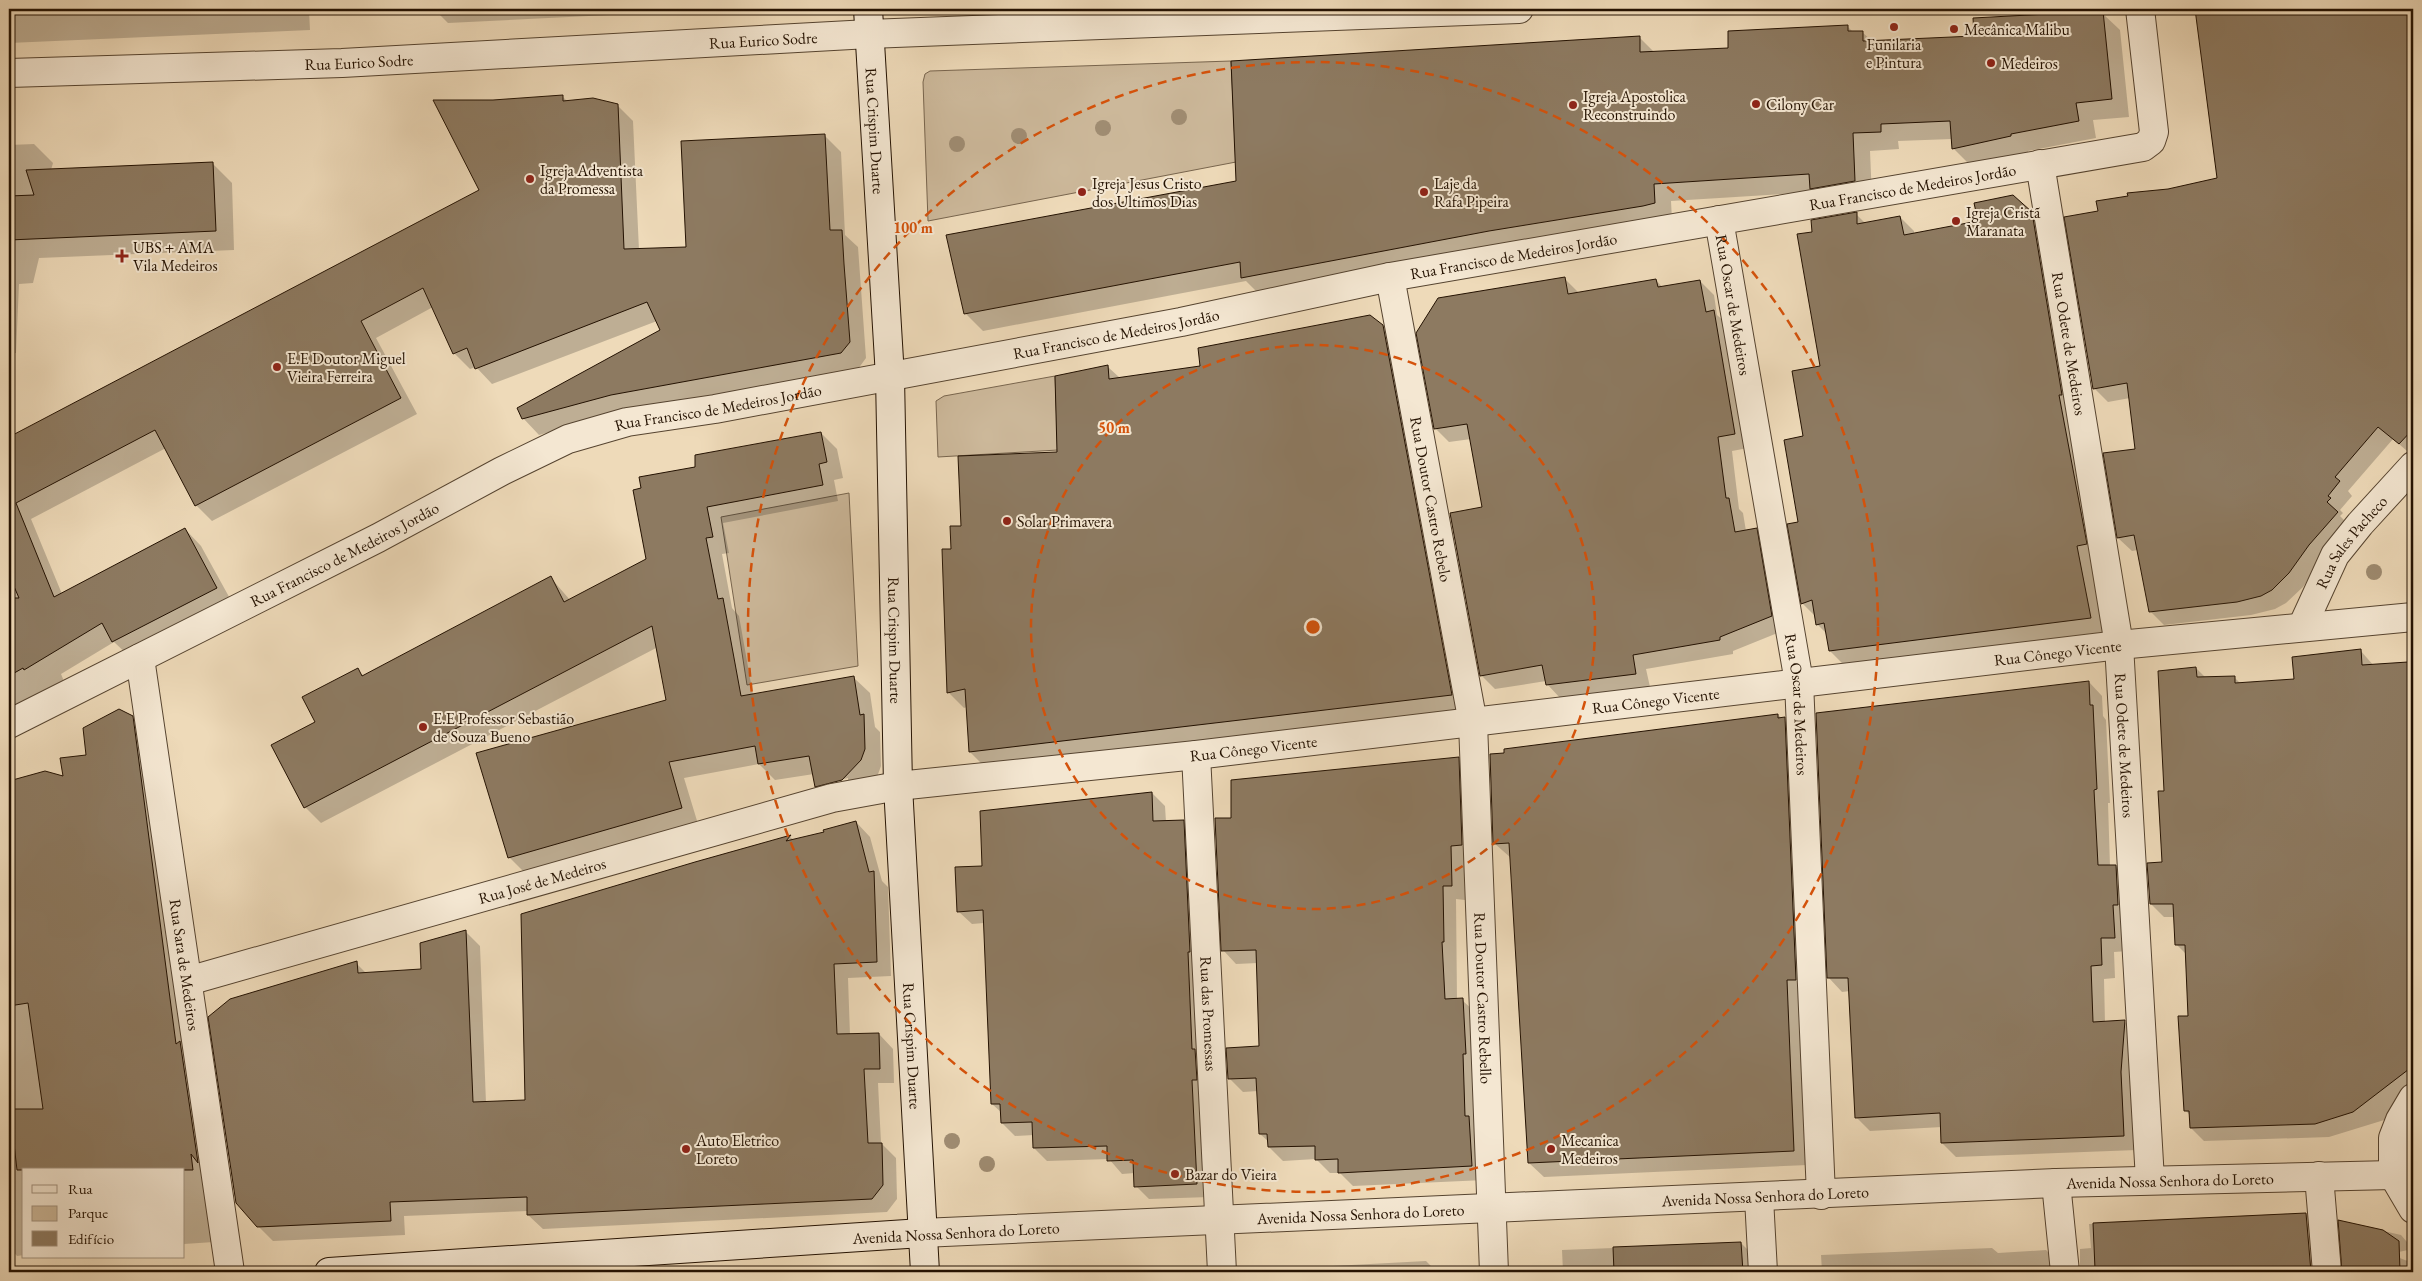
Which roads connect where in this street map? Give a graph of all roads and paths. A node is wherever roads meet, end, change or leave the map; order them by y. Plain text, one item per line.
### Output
1 (1519, 9) edge
2 (2140, 9) edge
3 (869, 21) edge
4 (9, 73) edge
5 (2040, 164) junction
6 (1719, 220) junction
7 (1390, 277) junction
8 (890, 378) junction
9 (2413, 466) edge
10 (2413, 617) edge
11 (2302, 627) junction
12 (2119, 645) junction
13 (140, 658) junction
14 (1799, 682) junction
15 (1473, 723) junction
16 (9, 724) edge
17 (1196, 755) junction
18 (898, 786) junction
19 (188, 982) junction
20 (2413, 1098) edge
21 (2392, 1175) junction
22 (2319, 1176) junction
23 (2150, 1180) junction
24 (2056, 1183) junction
25 (1821, 1195) junction
26 (1759, 1198) junction
27 (2413, 1209) edge
28 (1492, 1210) junction
29 (1220, 1222) junction
30 (922, 1234) junction
31 (588, 1264) edge
32 (230, 1272) edge
33 (329, 1272) edge
34 (925, 1272) edge
35 (1222, 1272) edge
36 (1494, 1272) edge
37 (1763, 1272) edge
38 (2065, 1272) edge
39 (2327, 1272) edge

1 - 3 street, Rua Eurico Sodre
2 - 5 street, Rua Francisco de Medeiros Jordão
3 - 4 street, Rua Eurico Sodre
3 - 8 street, Rua Crispim Duarte
5 - 6 street, Rua Francisco de Medeiros Jordão
5 - 12 street, Rua Odete de Medeiros
6 - 7 street, Rua Francisco de Medeiros Jordão
6 - 14 street, Rua Oscar de Medeiros
7 - 8 street, Rua Francisco de Medeiros Jordão
7 - 15 street, Rua Doutor Castro Rebelo
8 - 13 street, Rua Francisco de Medeiros Jordão
8 - 18 street, Rua Crispim Duarte
9 - 11 street, Rua Sales Pacheco
10 - 11 street, Rua Cônego Vicente
11 - 12 street, Rua Cônego Vicente
12 - 14 street, Rua Cônego Vicente
12 - 23 street, Rua Odete de Medeiros
13 - 16 street, Rua Francisco de Medeiros Jordão
13 - 19 street, Rua Sara de Medeiros
14 - 15 street, Rua Cônego Vicente
14 - 25 street, Rua Oscar de Medeiros
15 - 17 street, Rua Cônego Vicente
15 - 28 street, Rua Doutor Castro Rebello
17 - 18 street, Rua Cônego Vicente
17 - 29 street, Rua das Promessas
18 - 19 street, Rua José de Medeiros
18 - 30 street, Rua Crispim Duarte
19 - 32 street, Rua Sara de Medeiros
20 - 21 street
21 - 22 street, Avenida Nossa Senhora do Loreto
21 - 27 street
22 - 23 street, Avenida Nossa Senhora do Loreto
22 - 39 street
23 - 24 street, Avenida Nossa Senhora do Loreto
24 - 25 street, Avenida Nossa Senhora do Loreto
24 - 38 street
25 - 26 street, Avenida Nossa Senhora do Loreto
26 - 28 street, Avenida Nossa Senhora do Loreto
26 - 37 street
28 - 29 street, Avenida Nossa Senhora do Loreto
28 - 36 street, Rua Doutor Castro Rebello
29 - 30 street, Avenida Nossa Senhora do Loreto
29 - 35 street, Rua das Promessas
30 - 31 street, Avenida Nossa Senhora do Loreto
30 - 34 street, Rua Crispim Duarte
31 - 33 street, Avenida Nossa Senhora do Loreto

